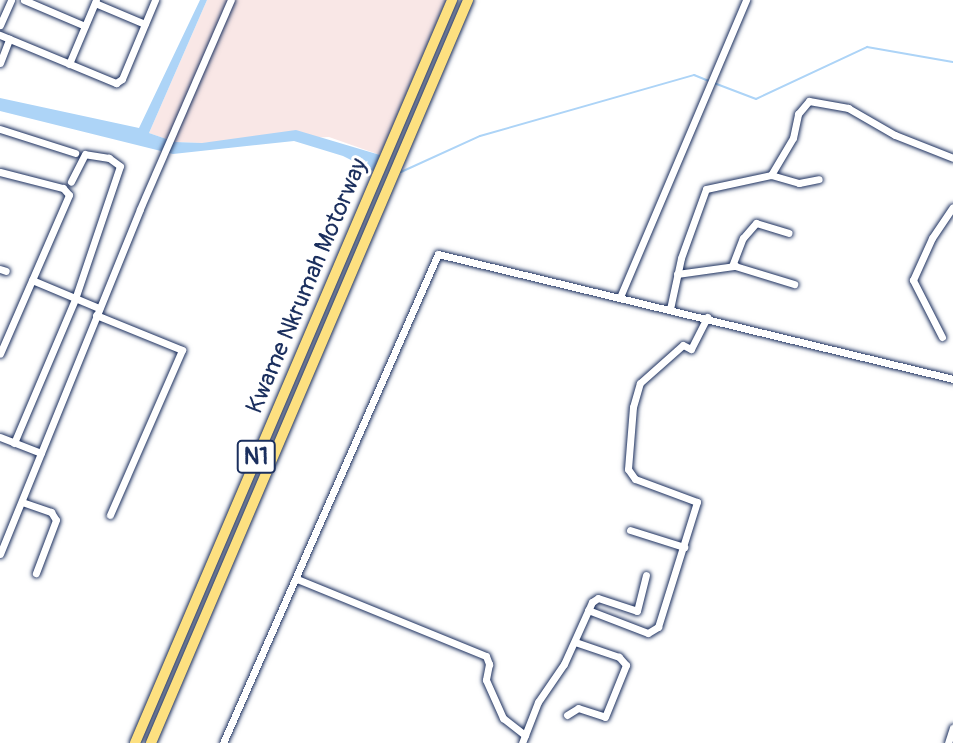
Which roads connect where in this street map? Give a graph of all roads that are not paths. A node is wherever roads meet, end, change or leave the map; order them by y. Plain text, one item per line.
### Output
1 (11, 0) edge
2 (24, 0) edge
3 (155, 0) edge
4 (231, 0) edge
5 (452, 0) edge
6 (468, 0) edge
7 (746, 0) edge
8 (96, 2) edge
9 (145, 24) junction
10 (0, 25) edge
11 (85, 26) junction
12 (0, 35) edge
13 (9, 38) junction
14 (0, 63) edge
15 (69, 64) junction
16 (0, 129) edge
17 (75, 153) dead end
18 (953, 158) edge
19 (0, 172) edge
20 (771, 175) junction
21 (819, 179) dead end
22 (71, 182) dead end
23 (953, 207) edge
24 (788, 233) dead end
25 (732, 266) junction
26 (677, 274) junction
27 (32, 280) junction
28 (794, 284) dead end
29 (620, 298) junction
30 (75, 299) junction
31 (670, 309) junction
32 (97, 311) junction
33 (707, 317) junction
34 (942, 337) dead end
35 (0, 355) edge
36 (953, 379) edge
37 (0, 437) edge
38 (14, 443) junction
39 (41, 453) junction
40 (22, 502) junction
41 (110, 515) dead end
42 (630, 530) dead end
43 (684, 547) junction
44 (0, 554) edge
45 (36, 573) dead end
46 (646, 575) dead end
47 (298, 579) junction
48 (588, 610) junction
49 (575, 642) junction
50 (567, 715) dead end
51 (953, 728) edge
52 (525, 734) junction
53 (135, 743) edge
54 (151, 743) edge
55 (223, 743) edge
56 (522, 743) edge
57 (948, 743) edge

1 - 10 street
2 - 11 street
3 - 9 street
4 - 32 street
5 - 53 highway, Kwame Nkrumah Motorway / N1
6 - 54 highway, Kwame Nkrumah Motorway / N1
7 - 29 street
8 - 9 street
8 - 11 street
9 - 15 street
11 - 15 street
12 - 13 street
13 - 14 street
13 - 15 street
16 - 17 street
18 - 20 street
19 - 27 street
20 - 21 street
20 - 26 street
22 - 30 street
23 - 34 street
24 - 25 street
25 - 26 street
25 - 28 street
26 - 31 street
27 - 30 street
27 - 35 street
29 - 31 street
29 - 47 street
30 - 32 street
30 - 38 street
31 - 33 street
32 - 39 street
32 - 41 street
33 - 36 street
33 - 43 street
37 - 38 street
38 - 39 street
39 - 40 street
40 - 44 street
40 - 45 street
42 - 43 street
43 - 48 street
46 - 48 street
47 - 52 street
47 - 55 street
48 - 49 street
49 - 50 street
49 - 52 street
51 - 57 street
52 - 56 street

